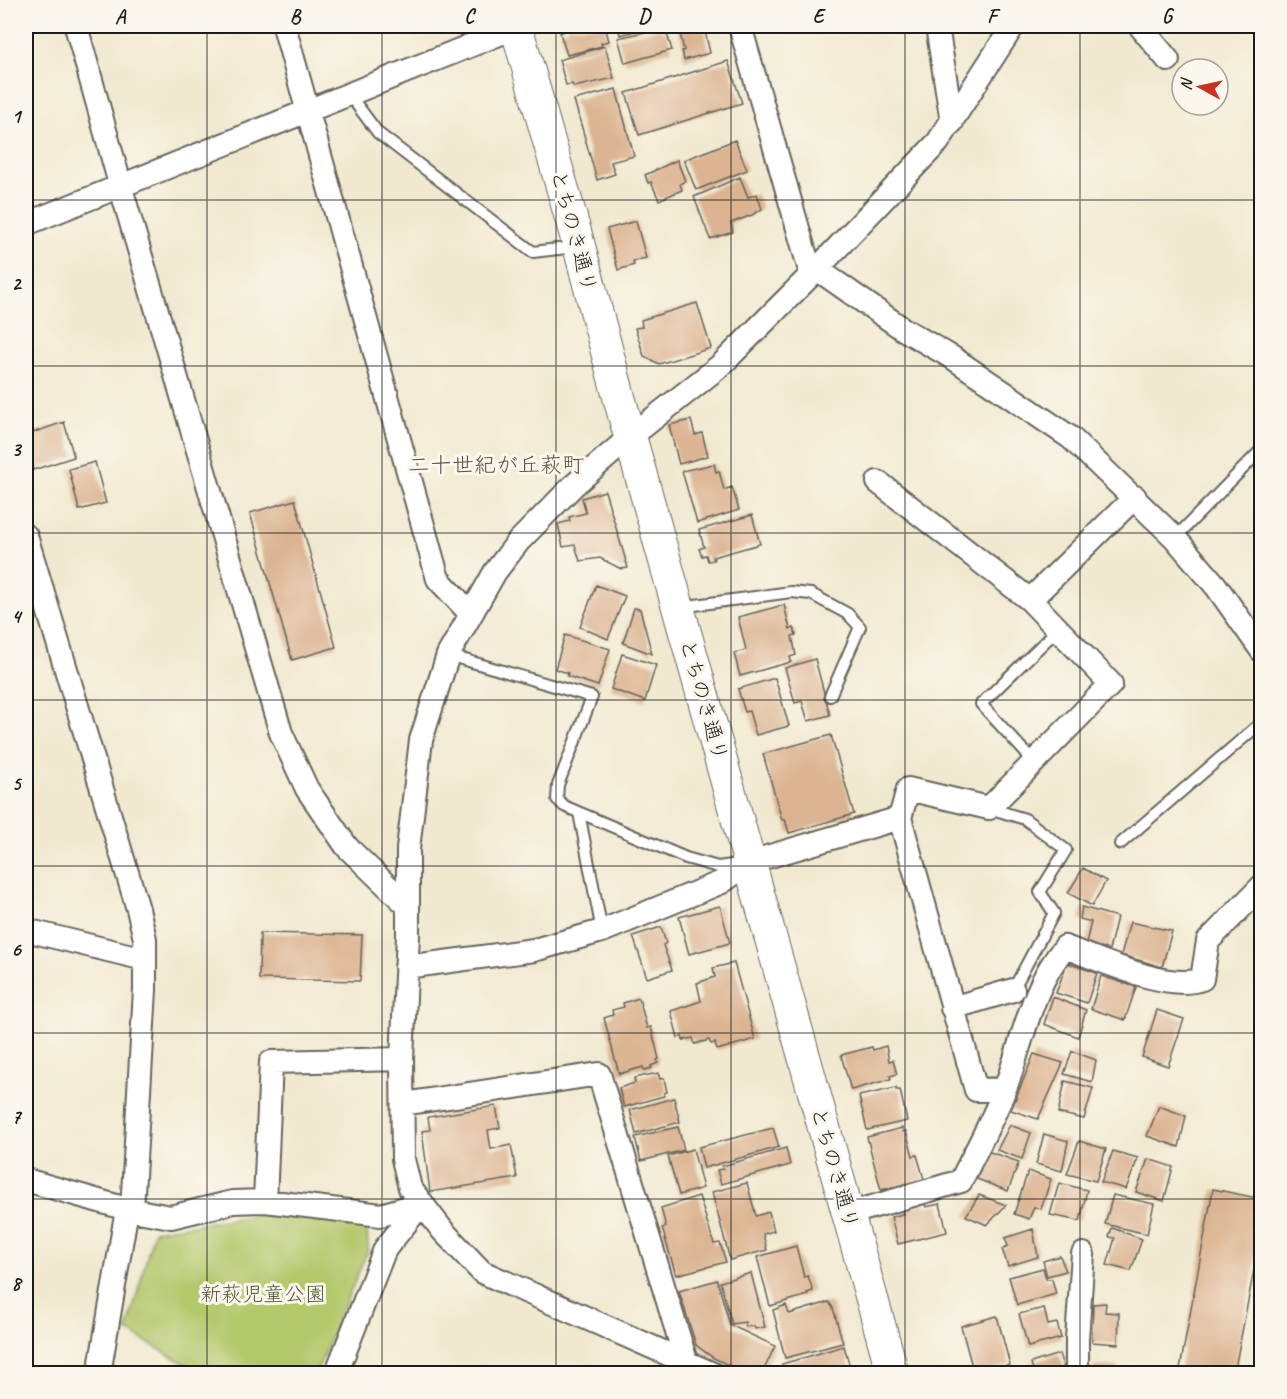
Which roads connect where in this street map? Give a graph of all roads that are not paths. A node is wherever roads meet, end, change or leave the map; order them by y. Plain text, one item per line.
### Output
1 (76, 26) edge
2 (284, 26) edge
3 (518, 26) edge
4 (740, 26) edge
5 (938, 26) edge
6 (1013, 26) edge
7 (1140, 26) edge
8 (1168, 60) dead end
9 (348, 93) junction
10 (308, 110) junction
11 (952, 122) junction
12 (121, 187) junction
13 (26, 224) edge
14 (579, 246) junction
15 (814, 272) junction
16 (630, 437) junction
17 (1262, 449) edge
18 (878, 482) dead end
19 (1135, 497) junction
20 (26, 536) edge
21 (1175, 538) junction
22 (1030, 600) junction
23 (678, 607) junction
24 (470, 613) junction
25 (1058, 629) junction
26 (1262, 651) edge
27 (448, 655) junction
28 (830, 696) dead end
29 (1262, 723) edge
30 (1034, 762) junction
31 (989, 808) junction
32 (579, 813) junction
33 (900, 818) junction
34 (1120, 844) dead end
35 (750, 862) junction
36 (1262, 886) edge
37 (408, 906) junction
38 (26, 930) edge
39 (602, 931) junction
40 (144, 959) junction
41 (406, 968) junction
42 (1013, 990) joint
43 (952, 1008) junction
44 (402, 1059) junction
45 (1005, 1089) junction
46 (403, 1104) junction
47 (26, 1180) edge
48 (265, 1201) junction
49 (422, 1203) junction
50 (130, 1210) junction
51 (848, 1214) junction
52 (1083, 1254) dead end
53 (688, 1368) edge
54 (99, 1374) edge
55 (336, 1374) edge
56 (713, 1374) edge
57 (893, 1374) edge
58 (1077, 1374) edge

1 - 12 street
2 - 10 street
3 - 9 street
3 - 14 street, とちのき通り
4 - 15 street
5 - 11 street
6 - 11 street
7 - 8 street
9 - 10 street
9 - 14 lane
10 - 12 street
10 - 24 street
11 - 15 street
12 - 13 street
12 - 37 street
14 - 16 street, とちのき通り
15 - 16 street
15 - 19 street
16 - 23 street, とちのき通り
16 - 24 street
17 - 21 lane
18 - 22 street
19 - 21 street
19 - 22 street
20 - 40 street
21 - 26 street
22 - 25 street
23 - 28 lane
23 - 35 street, とちのき通り
24 - 27 street
25 - 30 street
25 - 30 lane
27 - 32 lane
27 - 37 street
29 - 34 lane
30 - 31 street
31 - 33 street
31 - 42 lane
32 - 35 lane
32 - 39 lane
33 - 35 street
33 - 43 street
35 - 39 street
35 - 51 street, とちのき通り
36 - 45 street
37 - 41 street
38 - 40 street
39 - 41 street
40 - 50 street
41 - 44 street
42 - 43 street
43 - 45 street
44 - 46 street
44 - 48 street
45 - 51 street
46 - 49 street
46 - 53 street
47 - 50 street
48 - 49 street
48 - 50 street
49 - 53 street
49 - 55 street
50 - 54 street
51 - 57 street, とちのき通り
52 - 58 street
53 - 56 street

